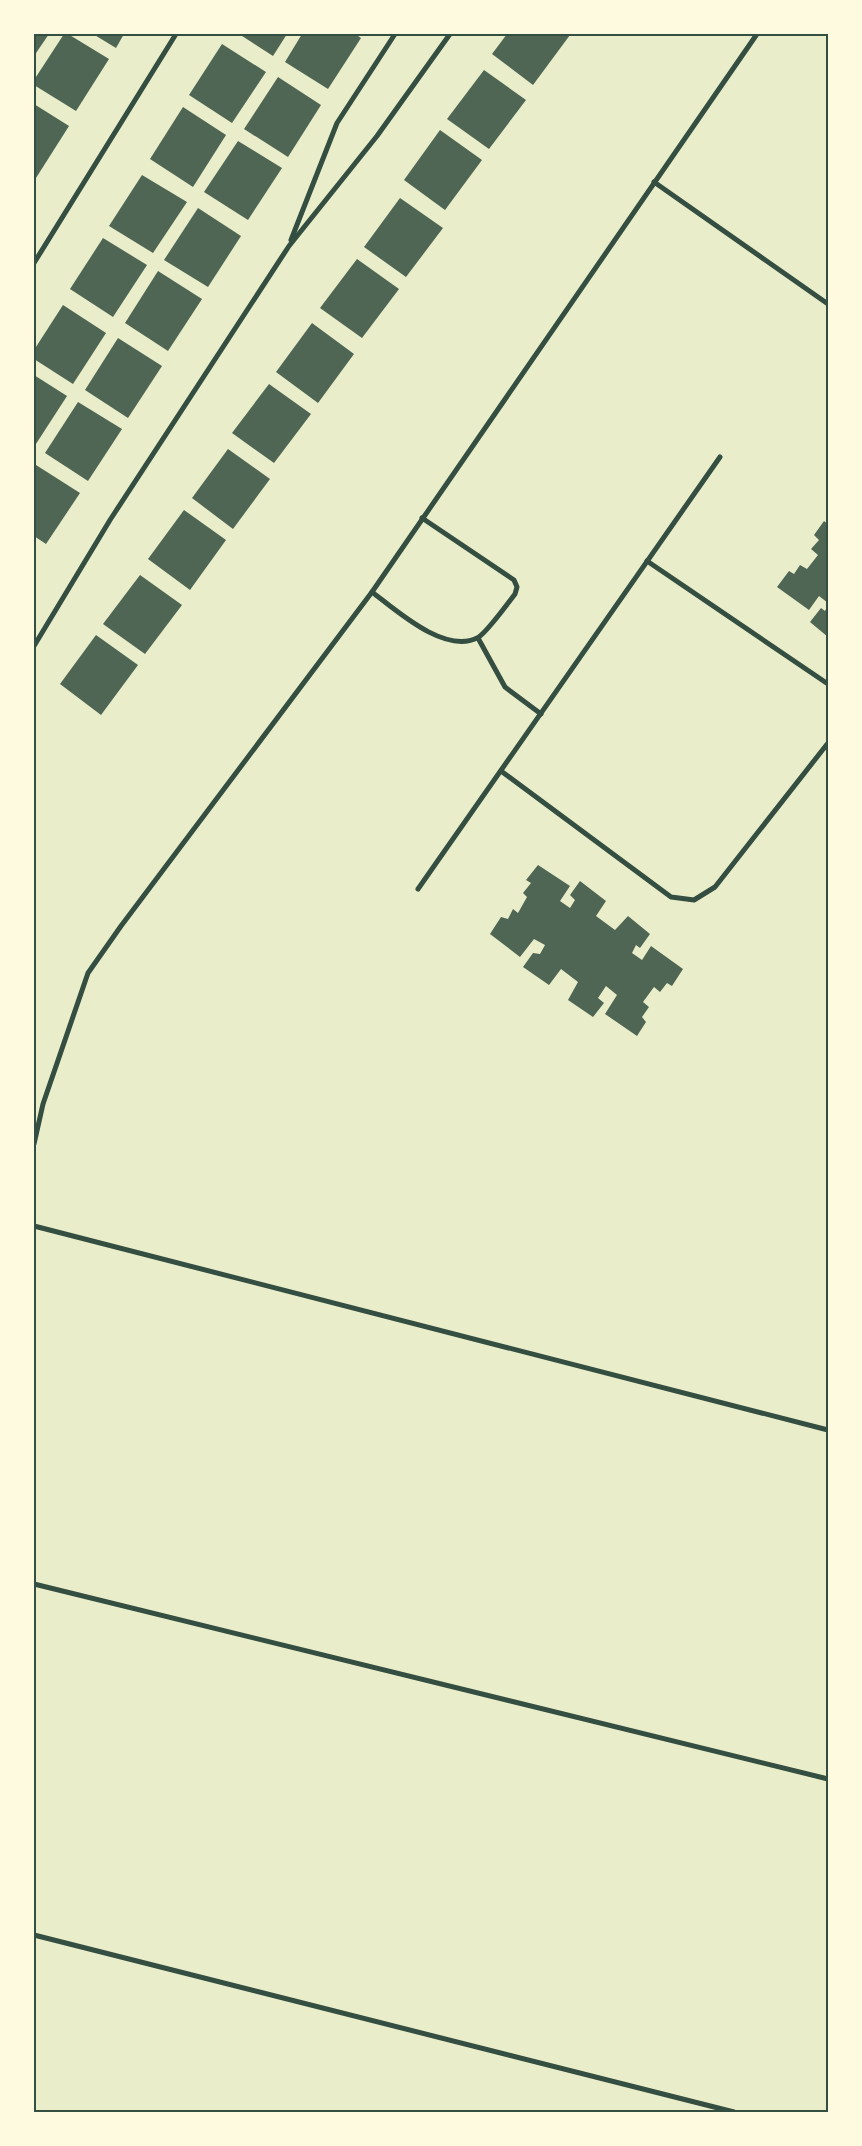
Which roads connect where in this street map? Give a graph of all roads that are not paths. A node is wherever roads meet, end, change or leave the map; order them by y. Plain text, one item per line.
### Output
1 (176, 34) edge
2 (394, 34) edge
3 (450, 34) edge
4 (757, 34) edge
5 (654, 182) junction
6 (289, 246) junction
7 (34, 263) edge
8 (828, 304) edge
9 (720, 457) dead end
10 (422, 518) junction
11 (647, 562) junction
12 (372, 592) junction
13 (478, 638) junction
14 (34, 646) edge
15 (828, 684) edge
16 (541, 714) junction
17 (828, 743) edge
18 (501, 771) junction
19 (418, 890) dead end
20 (34, 1144) edge
21 (34, 1226) edge
22 (828, 1430) edge
23 (34, 1584) edge
24 (828, 1779) edge
25 (34, 1936) edge
26 (734, 2112) edge

1 - 7 street
2 - 6 street
3 - 6 street
4 - 5 street
5 - 8 street
5 - 10 street
6 - 14 street
9 - 11 street
10 - 12 street
10 - 13 street
11 - 15 street
11 - 16 street
12 - 13 street
12 - 20 street
13 - 16 street
16 - 18 street
17 - 18 street
18 - 19 street
21 - 22 street
23 - 24 street
25 - 26 street

